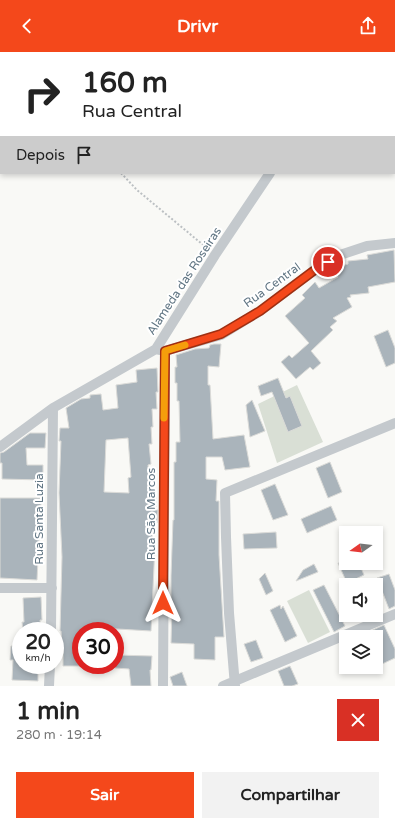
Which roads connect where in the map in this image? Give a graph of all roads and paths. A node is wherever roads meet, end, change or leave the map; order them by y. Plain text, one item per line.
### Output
1 (122, 174) edge
2 (269, 174) edge
3 (395, 243) edge
4 (215, 255) junction
5 (161, 350) junction
6 (53, 408) junction
7 (395, 423) edge
8 (0, 447) edge
9 (0, 588) edge
10 (52, 588) junction
11 (395, 614) edge
12 (51, 622) edge
13 (50, 674) edge
14 (235, 683) edge
15 (49, 686) edge
16 (163, 686) edge
17 (223, 686) edge

1 - 4 path
2 - 4 street, Alameda das Roseiras
3 - 5 street, Rua Central
4 - 5 street, Alameda das Roseiras
5 - 6 street, Alameda das Roseiras
5 - 16 street, Rua São Marcos
6 - 8 street, Alameda das Roseiras
6 - 10 street, Rua Santa Luzia
7 - 14 street
9 - 10 street
10 - 12 street, Rua Santa Luzia
11 - 14 street
13 - 15 street
14 - 17 street

